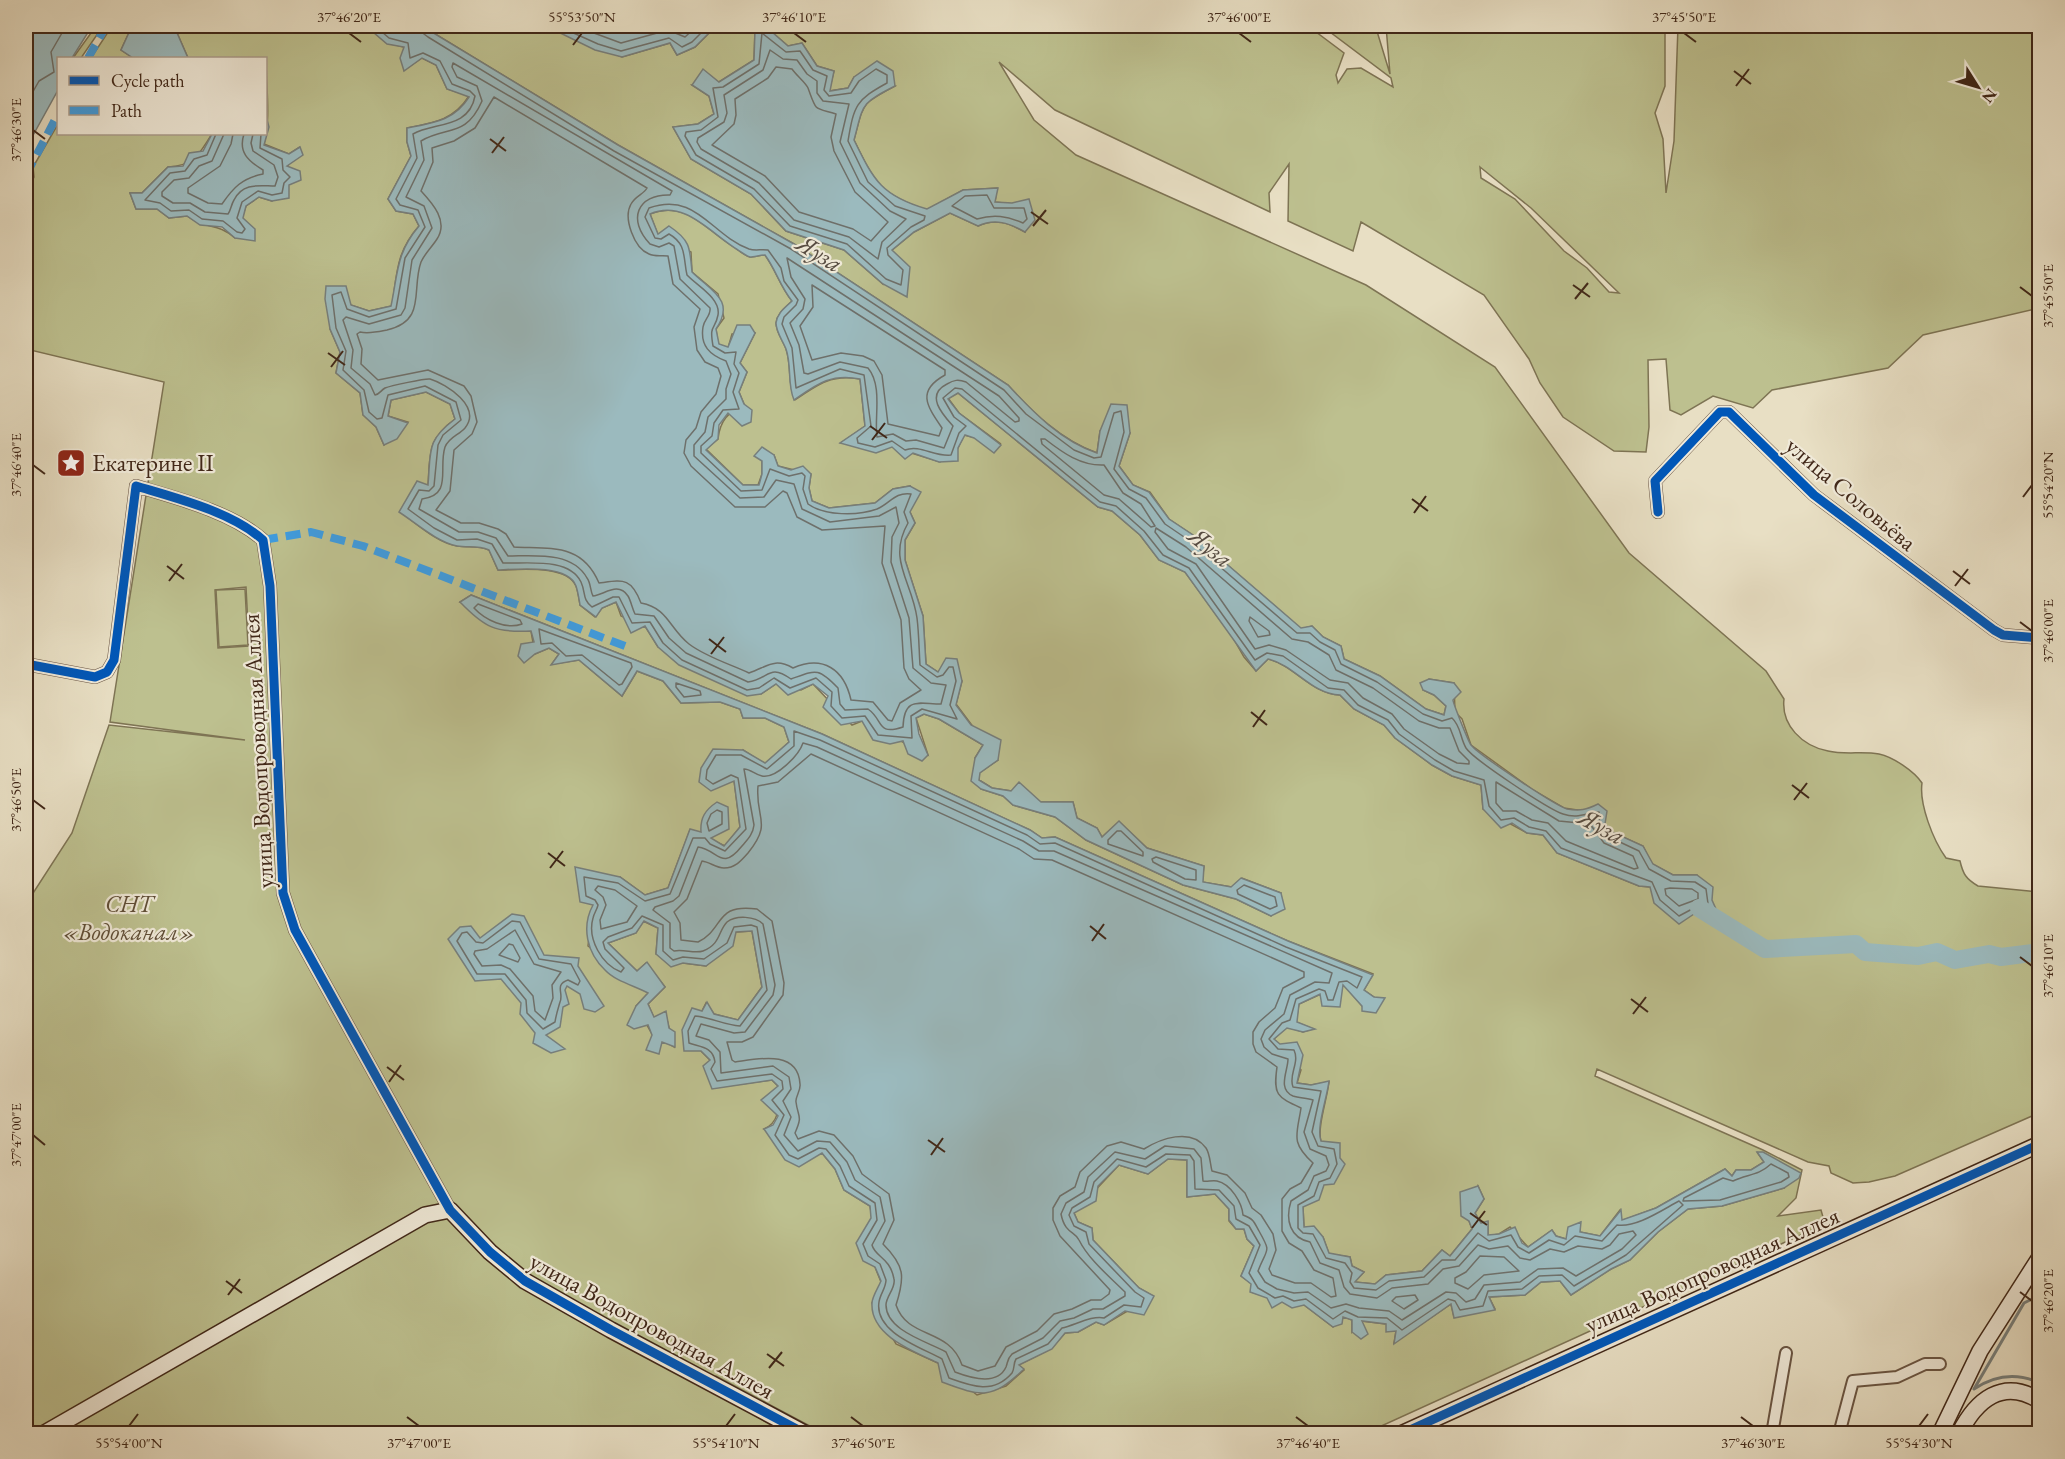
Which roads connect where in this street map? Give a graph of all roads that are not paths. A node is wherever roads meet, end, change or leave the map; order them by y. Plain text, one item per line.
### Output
1 (1658, 512) dead end
2 (2040, 638) edge
3 (26, 664) edge
4 (2039, 1144) edge
5 (450, 1210) junction
6 (2040, 1257) edge
7 (1786, 1353) dead end
8 (1940, 1364) dead end
9 (2040, 1401) edge
10 (43, 1434) edge
11 (806, 1434) edge
12 (1401, 1434) edge
13 (1772, 1434) edge
14 (1839, 1434) edge
15 (1940, 1434) edge
16 (1959, 1434) edge

1 - 2 street, улица Соловьёва
3 - 5 street, улица Водопроводная Аллея
4 - 12 street, улица Водопроводная Аллея
5 - 10 street
5 - 11 street, улица Водопроводная Аллея
6 - 15 street
7 - 13 street
8 - 14 street
9 - 16 street

